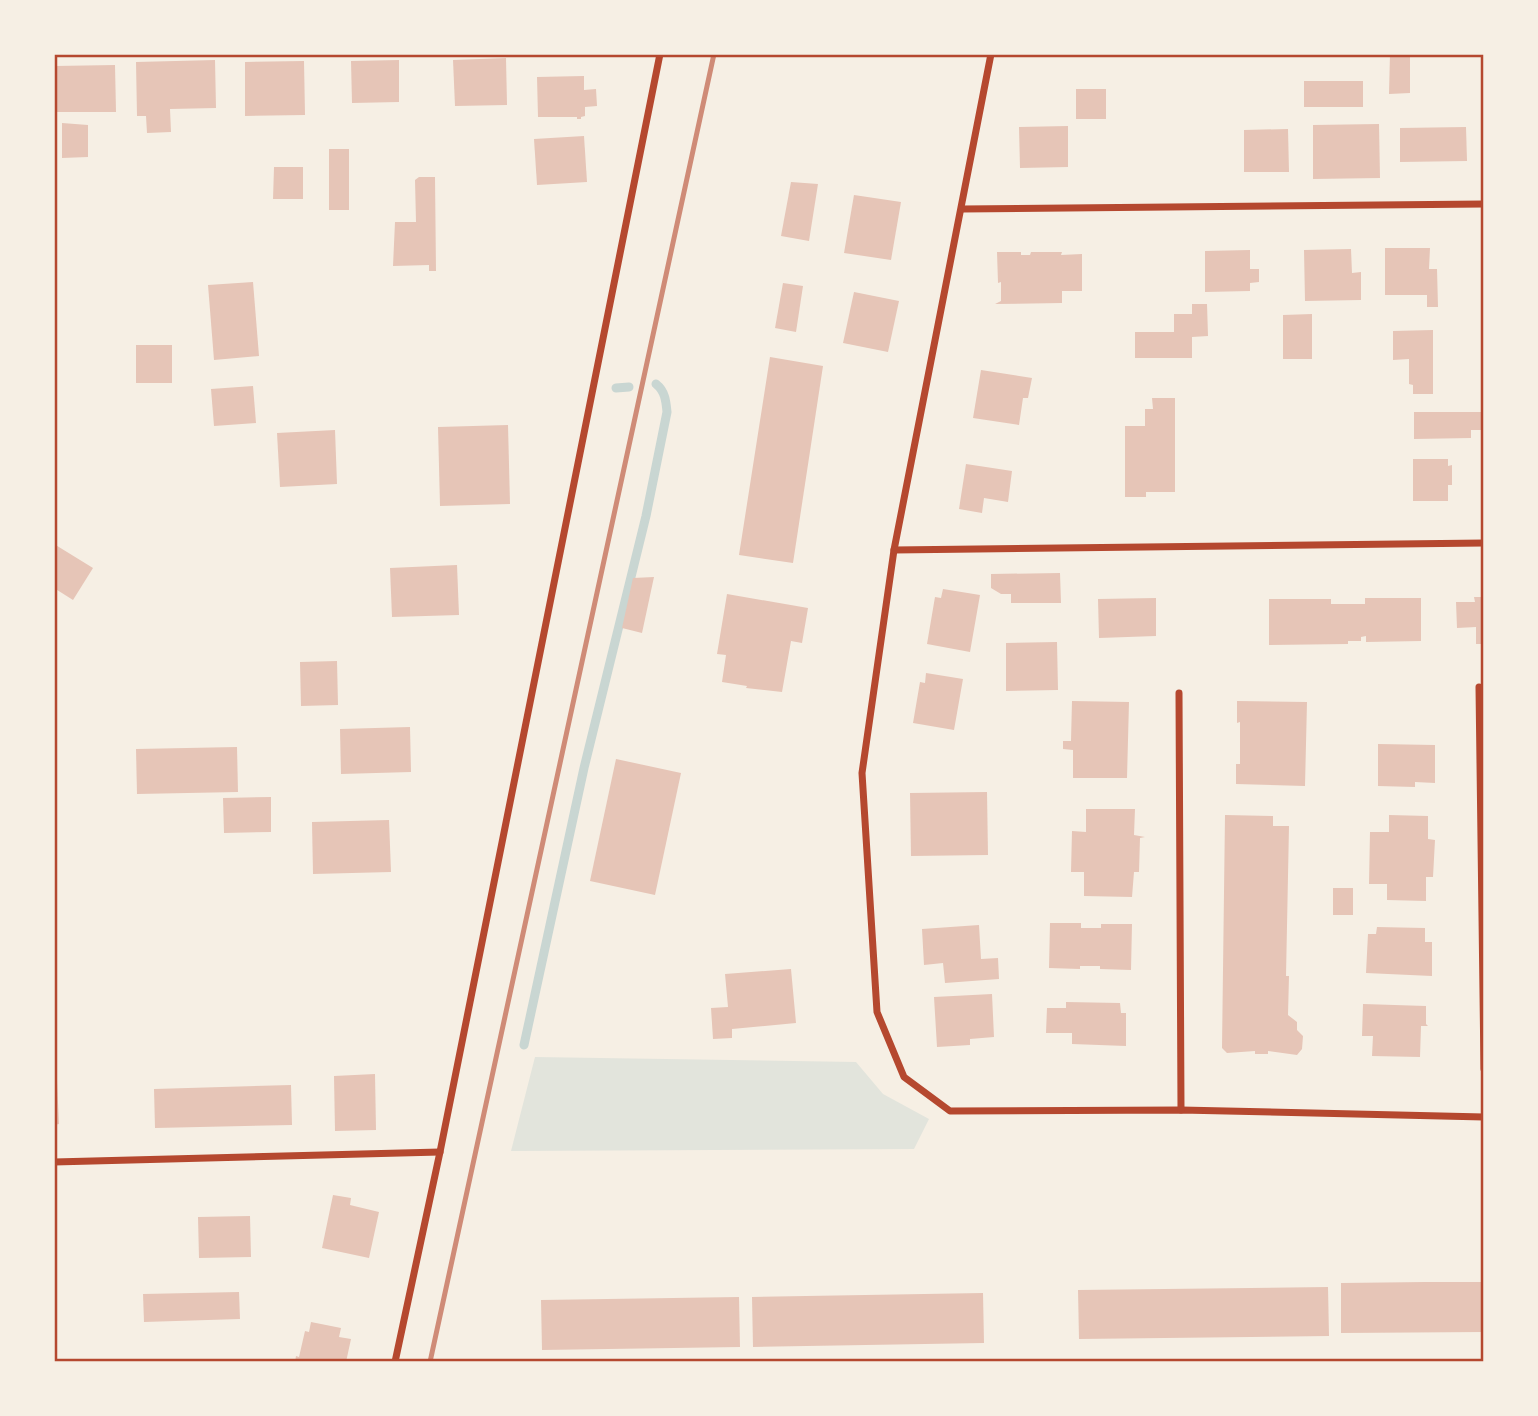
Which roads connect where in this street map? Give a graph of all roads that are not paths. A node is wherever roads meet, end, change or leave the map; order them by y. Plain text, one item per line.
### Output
1 (660, 54) edge
2 (991, 54) edge
3 (1484, 204) edge
4 (962, 209) junction
5 (1484, 543) edge
6 (894, 550) junction
7 (1479, 687) dead end
8 (1179, 693) dead end
9 (1484, 1069) edge
10 (1181, 1110) junction
11 (1484, 1116) edge
12 (440, 1152) junction
13 (54, 1162) edge
14 (395, 1362) edge

1 - 12 street
2 - 4 street
3 - 4 street
4 - 6 street
5 - 6 street
6 - 10 street
7 - 9 street
8 - 10 street
10 - 11 street
12 - 13 street
12 - 14 street

